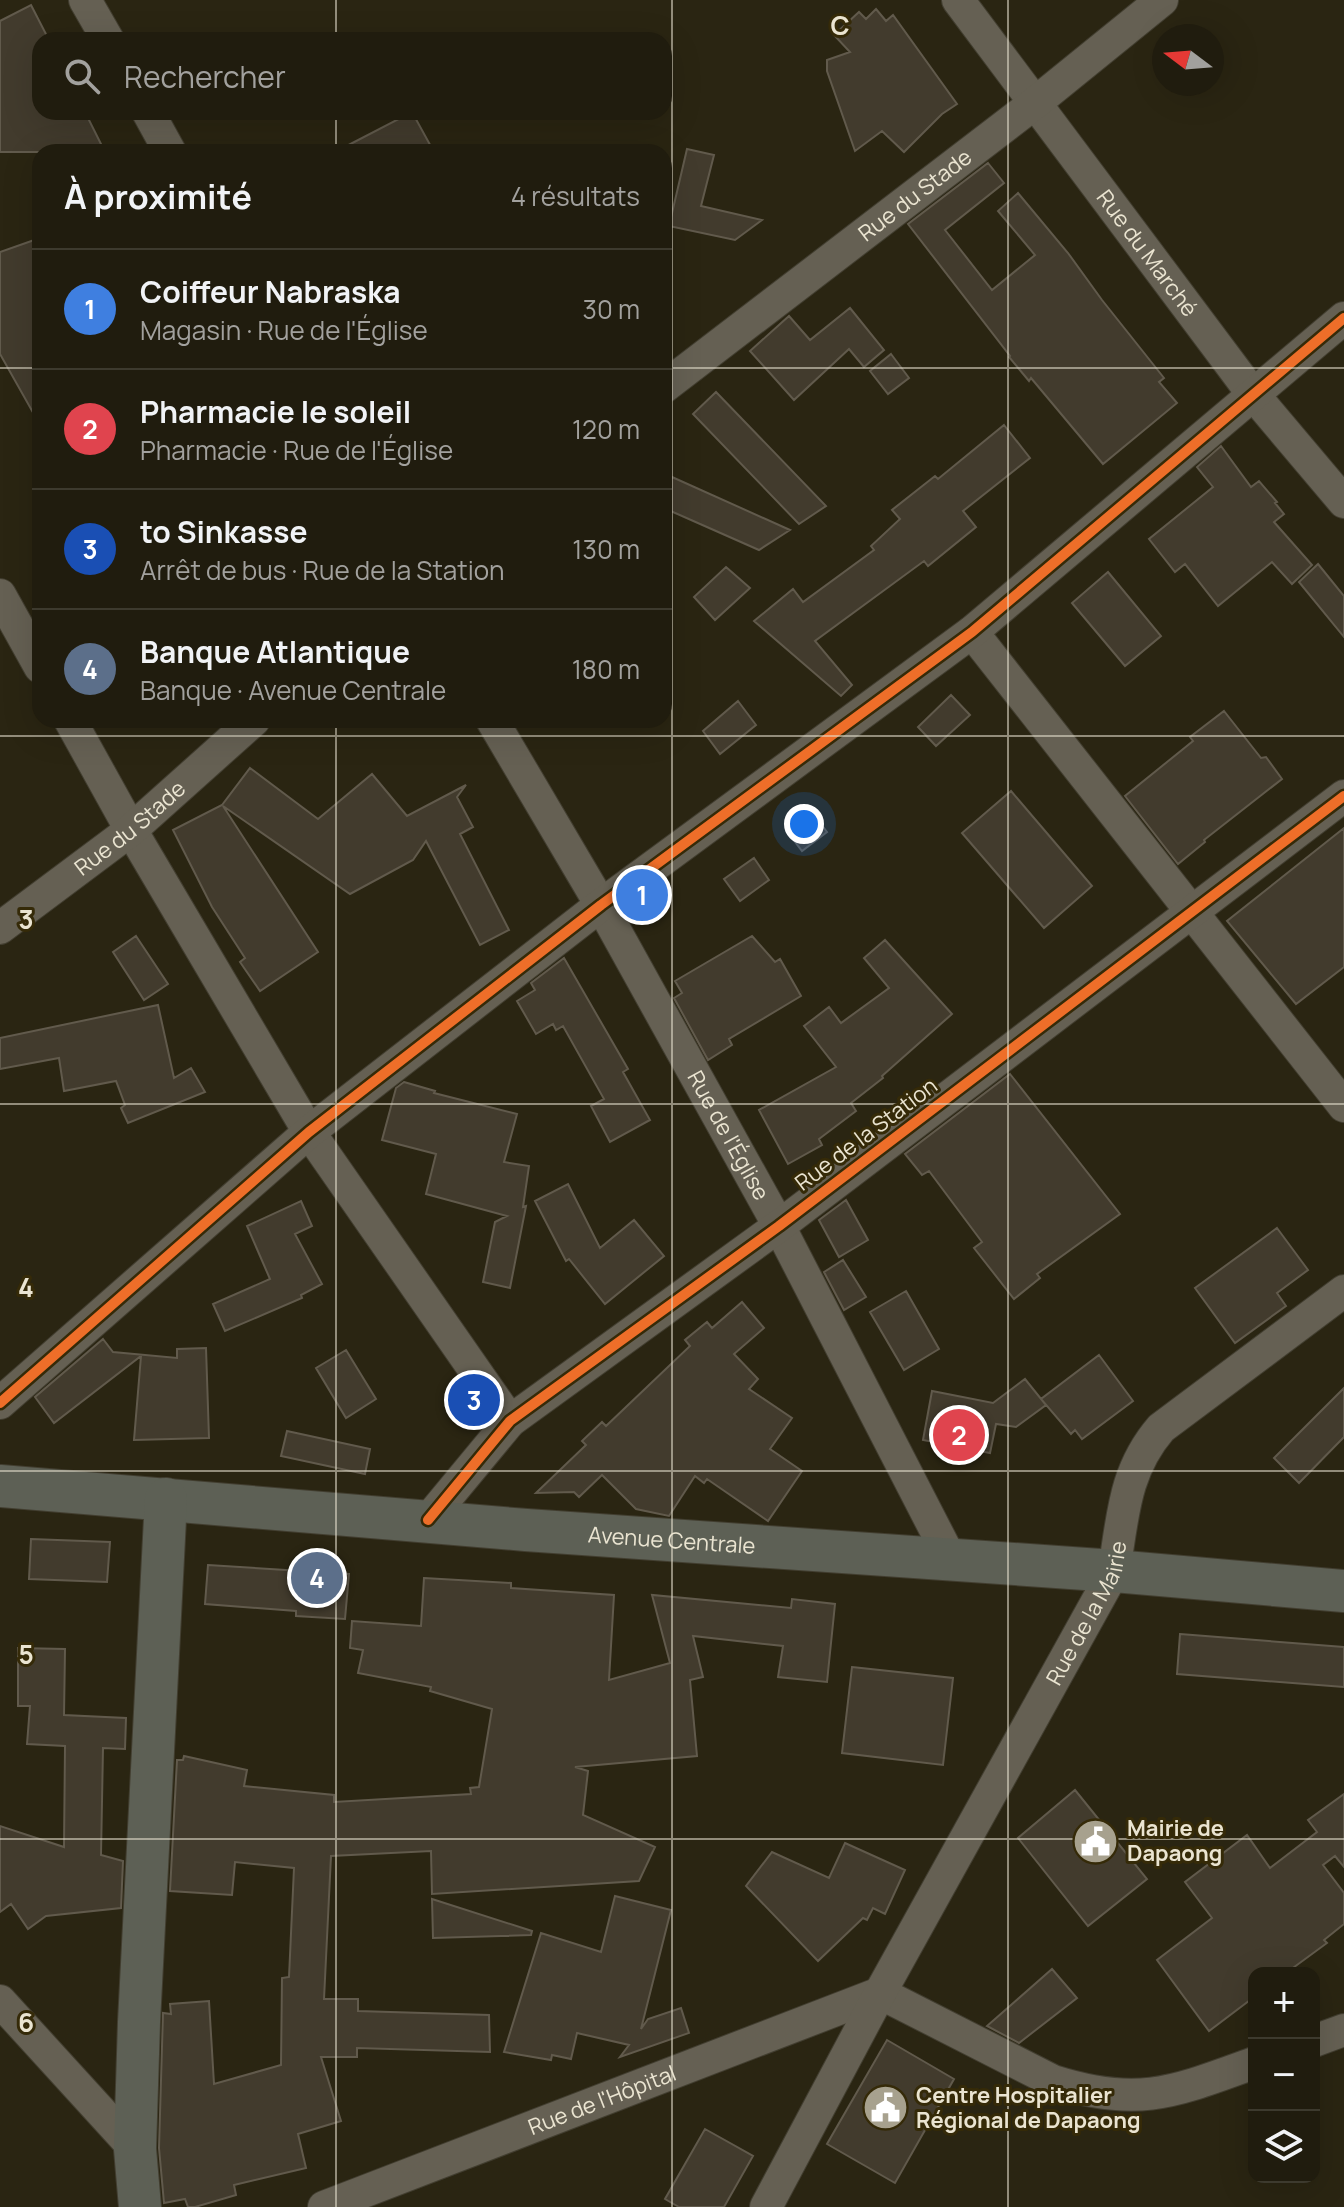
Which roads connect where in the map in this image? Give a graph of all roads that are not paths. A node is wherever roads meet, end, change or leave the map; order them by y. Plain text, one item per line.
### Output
1 (85, 0) edge
2 (958, 0) edge
3 (1162, 0) edge
4 (103, 32) edge
5 (1035, 103) junction
6 (152, 120) edge
7 (166, 144) edge
8 (1344, 318) edge
9 (672, 381) edge
10 (1252, 393) junction
11 (1344, 502) edge
12 (0, 595) edge
13 (972, 632) junction
14 (32, 653) edge
15 (74, 728) edge
16 (245, 728) edge
17 (497, 728) edge
18 (1344, 796) edge
19 (131, 830) junction
20 (601, 905) junction
21 (1191, 912) junction
22 (0, 928) edge
23 (1344, 1106) edge
24 (309, 1132) junction
25 (779, 1226) junction
26 (1344, 1291) edge
27 (0, 1403) edge
28 (510, 1421) junction
29 (0, 1486) edge
30 (166, 1499) junction
31 (428, 1520) junction
32 (951, 1560) junction
33 (1114, 1571) junction
34 (1344, 1591) edge
35 (880, 1993) junction
36 (0, 2001) edge
37 (1344, 2030) edge
38 (1319, 2039) edge
39 (1248, 2065) edge
40 (135, 2149) junction
41 (140, 2207) edge
42 (324, 2207) edge
43 (766, 2207) edge

1 - 4 street
2 - 5 street, Rue du Marché
3 - 5 street, Rue du Stade
5 - 9 street, Rue du Stade
5 - 10 street, Rue du Marché
6 - 7 street
8 - 10 street
10 - 11 street, Rue du Marché
10 - 13 street
12 - 14 street
13 - 20 street
13 - 21 street
15 - 19 street
16 - 19 street, Rue du Stade
17 - 20 street, Rue de l'Église
18 - 21 street, Rue de la Station
19 - 22 street, Rue du Stade
19 - 24 street
20 - 24 street
20 - 25 street, Rue de l'Église
21 - 23 street
21 - 25 street, Rue de la Station
24 - 27 street
24 - 28 street
25 - 28 street, Rue de la Station
25 - 32 street, Rue de l'Église
26 - 33 street, Rue de la Mairie
28 - 31 street, Rue de la Station
29 - 30 main road, Avenue Centrale
30 - 31 main road, Avenue Centrale
30 - 40 main road
31 - 32 main road, Avenue Centrale
32 - 33 main road, Avenue Centrale
33 - 34 main road, Avenue Centrale
33 - 35 street, Rue de la Mairie
35 - 39 street
35 - 42 street, Rue de l'Hôpital
35 - 43 street, Rue de la Mairie
36 - 40 street
37 - 38 street
40 - 41 main road

